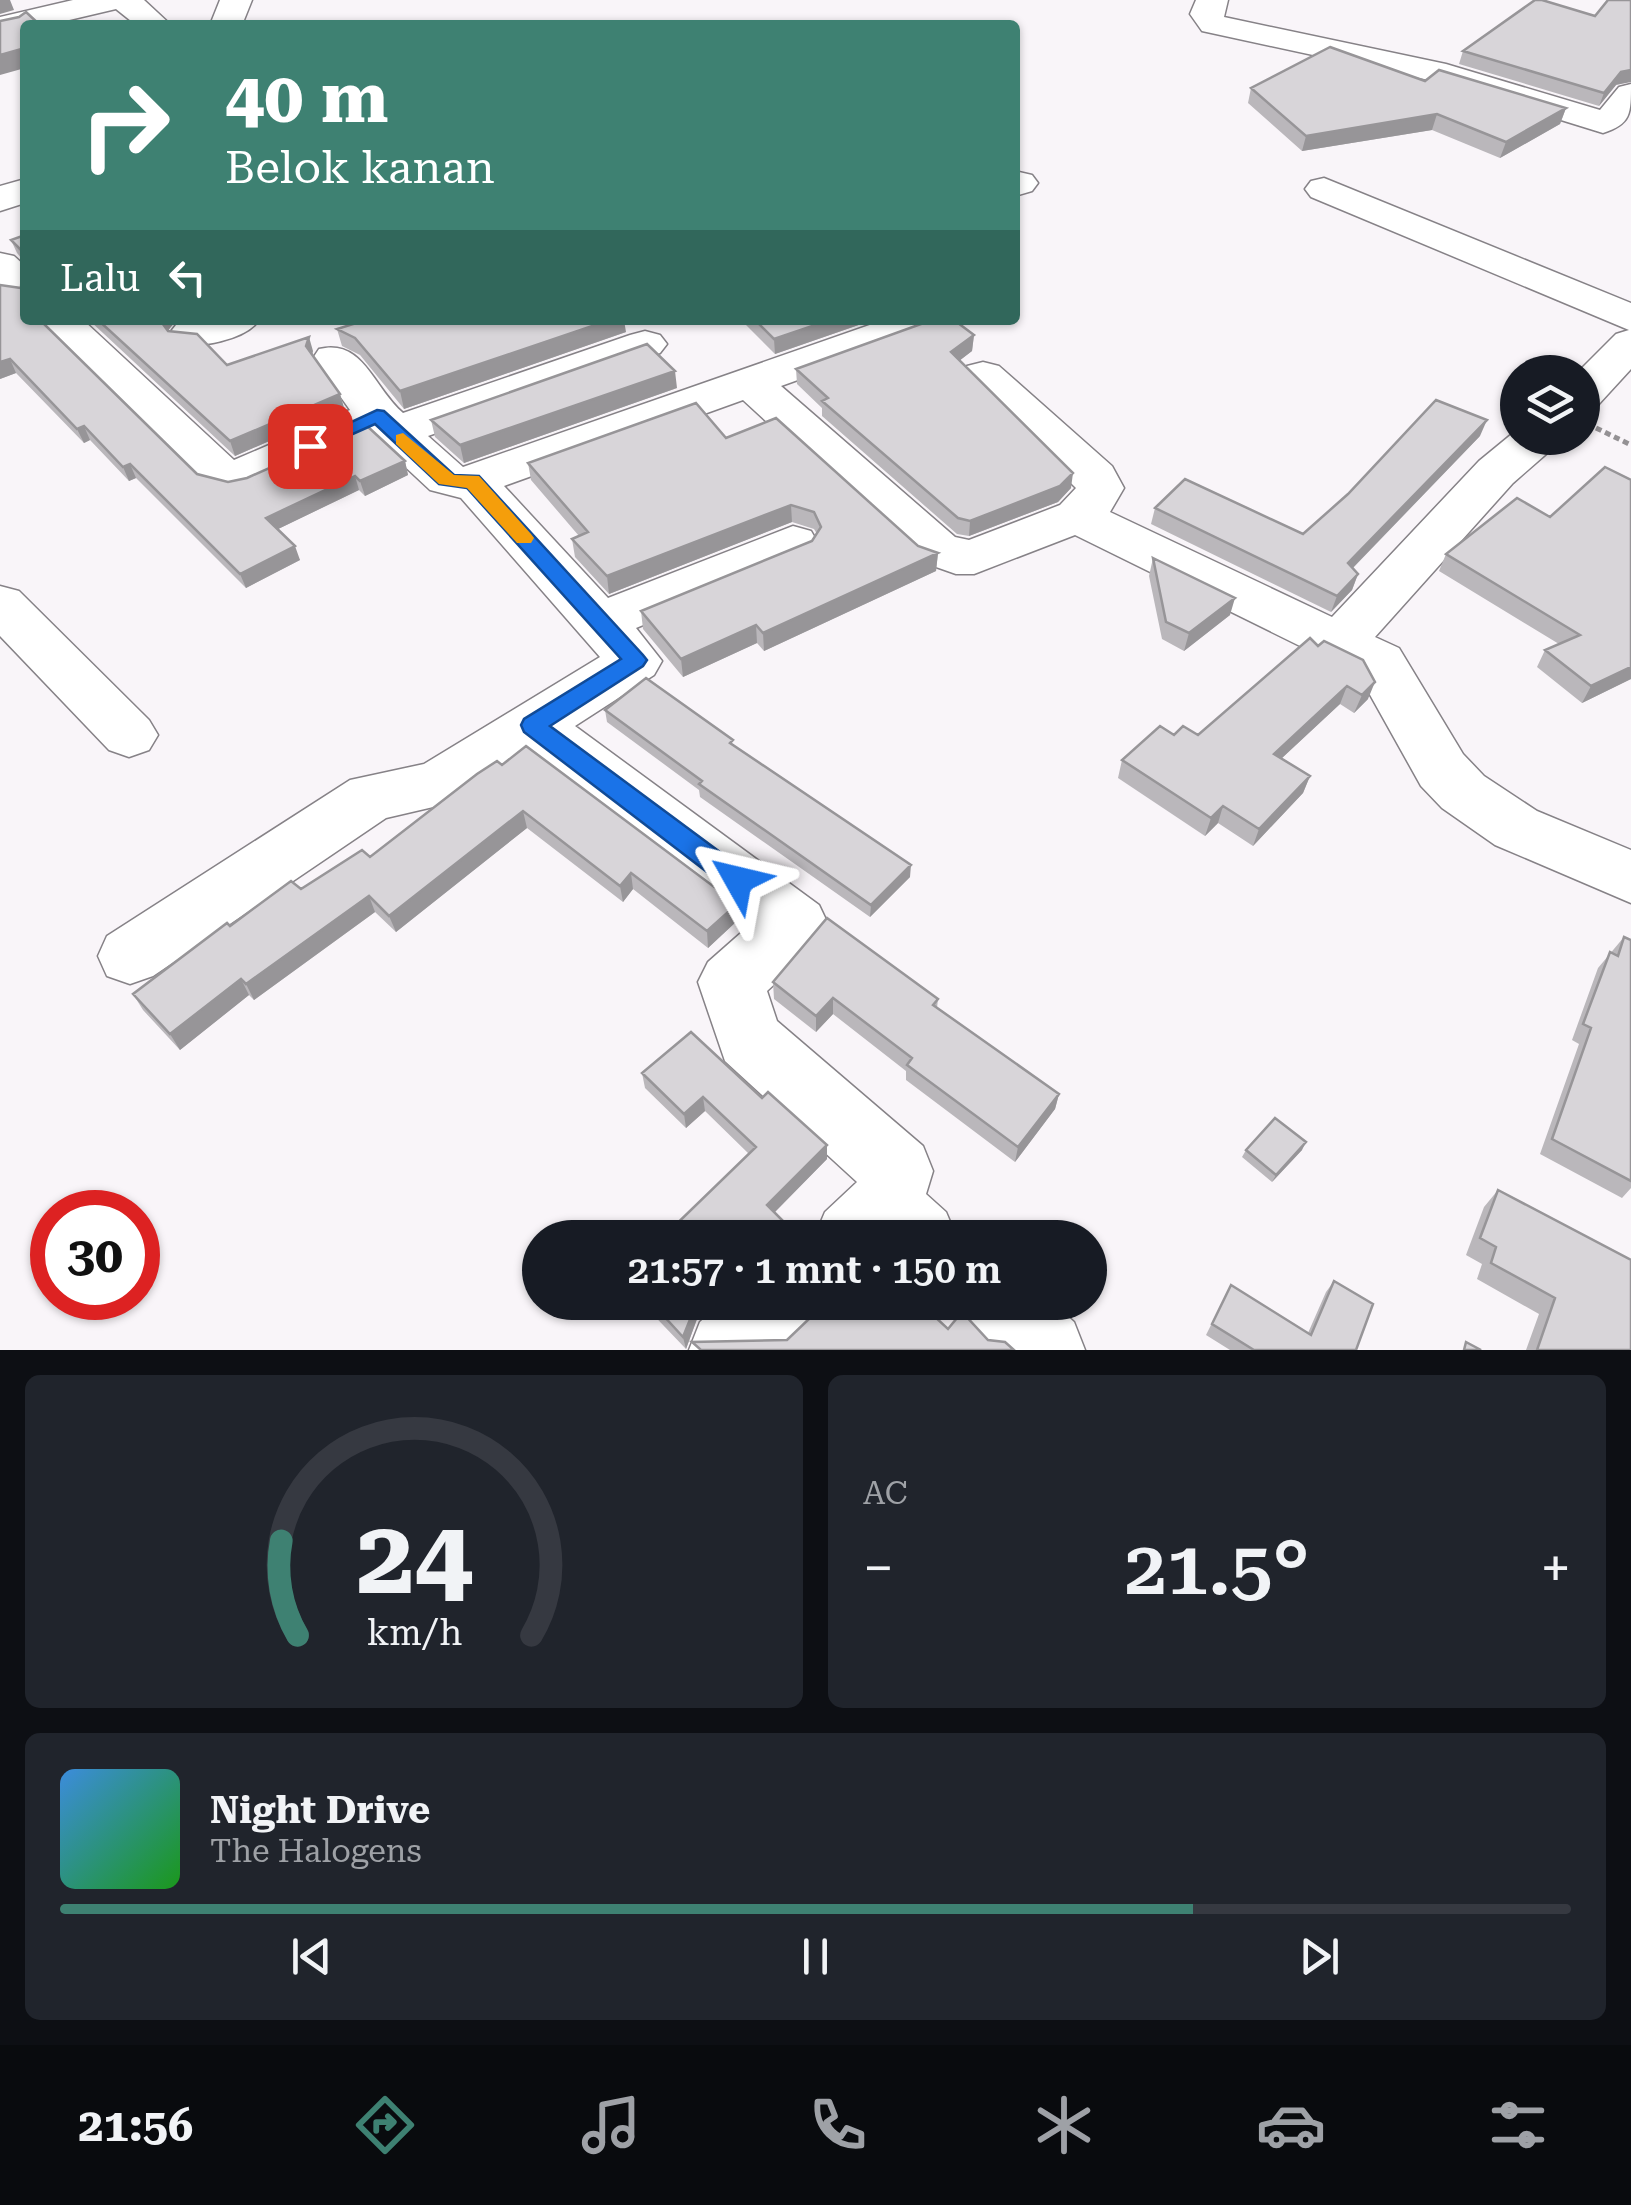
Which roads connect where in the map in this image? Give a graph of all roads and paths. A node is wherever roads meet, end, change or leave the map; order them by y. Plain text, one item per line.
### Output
1 (113, 0) edge
2 (125, 0) edge
3 (1212, 0) edge
4 (29, 20) edge
5 (149, 20) edge
6 (1631, 94) edge
7 (1324, 189) dead end
8 (1631, 318) edge
9 (63, 325) edge
10 (221, 325) edge
11 (911, 325) edge
12 (633, 327) edge
13 (191, 334) edge
14 (1631, 343) edge
15 (335, 358) dead end
16 (983, 374) dead end
17 (1600, 375) edge
18 (750, 382) junction
19 (698, 400) junction
20 (386, 424) junction
21 (1600, 430) edge
22 (1631, 445) edge
23 (1516, 455) edge
24 (472, 481) junction
25 (1077, 516) junction
26 (792, 544) edge
27 (0, 604) edge
28 (600, 622) junction
29 (1339, 643) junction
30 (532, 725) junction
31 (130, 735) dead end
32 (1631, 877) edge
33 (130, 956) dead end
34 (887, 1220) edge
35 (760, 1320) edge
36 (1013, 1320) edge
37 (728, 1350) edge
38 (1046, 1350) edge

1 - 4 street
2 - 5 street
3 - 6 street
7 - 8 street
9 - 20 street
10 - 13 street
11 - 18 street
12 - 19 street
12 - 20 street
14 - 17 street
15 - 20 street
16 - 25 street
18 - 19 street
18 - 25 street
19 - 24 street
20 - 24 street
21 - 22 path
23 - 29 street
24 - 28 street
25 - 29 street
26 - 28 street
27 - 31 street
28 - 30 street
29 - 32 street
30 - 33 street
30 - 34 street
35 - 37 street
36 - 38 street

